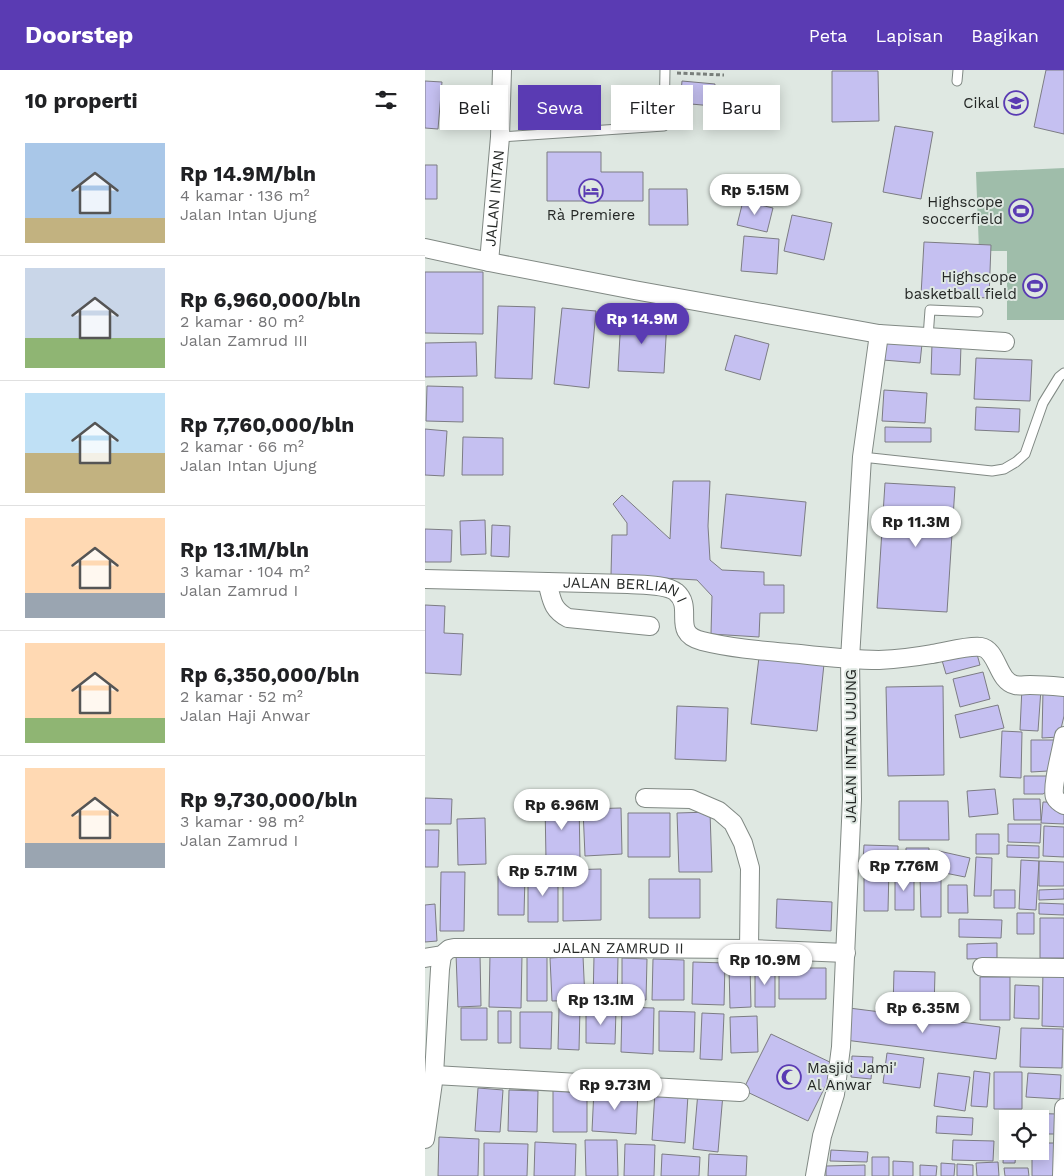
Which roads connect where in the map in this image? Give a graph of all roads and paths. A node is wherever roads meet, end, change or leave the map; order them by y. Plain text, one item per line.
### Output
1 (502, 70) edge
2 (958, 70) edge
3 (665, 71) edge
4 (724, 75) dead end
5 (957, 81) dead end
6 (500, 137) junction
7 (425, 248) edge
8 (489, 262) junction
9 (978, 312) dead end
10 (879, 334) junction
11 (928, 337) junction
12 (1005, 342) dead end
13 (1064, 373) edge
14 (862, 457) junction
15 (425, 579) edge
16 (547, 582) junction
17 (650, 626) dead end
18 (850, 659) junction
19 (1064, 687) edge
20 (1064, 736) edge
21 (645, 798) dead end
22 (1064, 805) edge
23 (749, 949) junction
24 (846, 953) junction
25 (434, 957) edge
26 (982, 967) dead end
27 (1064, 968) edge
28 (434, 1075) junction
29 (740, 1092) dead end
30 (1064, 1108) edge
31 (425, 1139) edge
32 (815, 1176) edge
33 (1062, 1176) edge

1 - 6 street, JALAN INTAN
2 - 5 lane
3 - 4 path
3 - 6 lane
6 - 8 street, JALAN INTAN
7 - 8 street, JALAN INTAN
8 - 10 street
9 - 11 lane
10 - 11 street
10 - 14 street, JALAN INTAN UJUNG
11 - 12 street
13 - 14 lane
14 - 18 street, JALAN INTAN UJUNG
15 - 16 street, JALAN BERLIAN I
16 - 17 street
16 - 18 street, JALAN BERLIAN I
18 - 19 street, JALAN INTAN UJUNG
18 - 24 street, JALAN INTAN UJUNG
20 - 22 street
21 - 23 street
23 - 24 street, JALAN ZAMRUD II
23 - 25 street, JALAN ZAMRUD II
24 - 32 street, JALAN INTAN UJUNG
25 - 28 street
26 - 27 street
28 - 29 street
28 - 31 street
30 - 33 street

